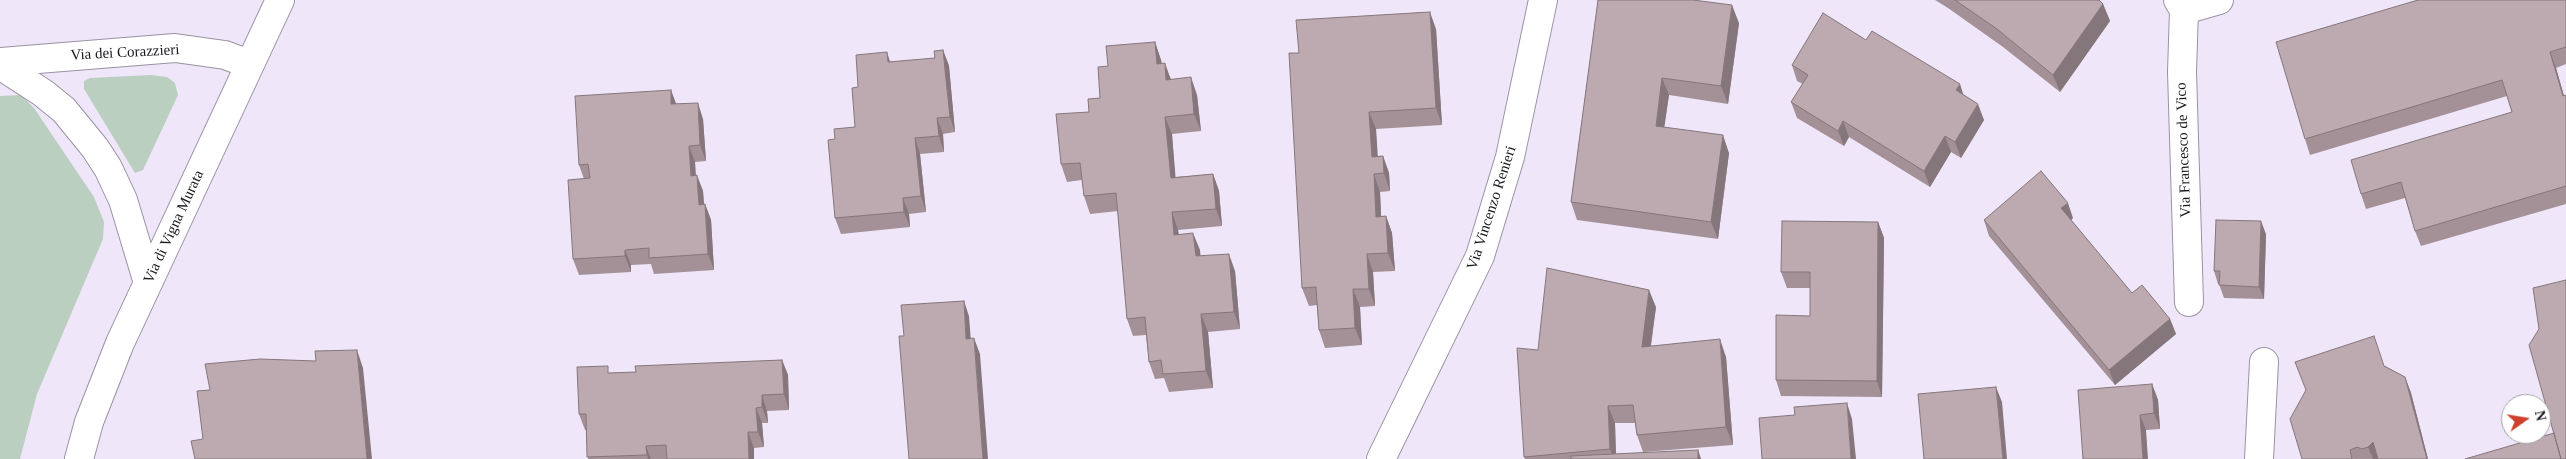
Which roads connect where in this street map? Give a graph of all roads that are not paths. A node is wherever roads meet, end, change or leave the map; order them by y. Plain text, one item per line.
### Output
1 (280, 0) edge
2 (1543, 0) edge
3 (2219, 0) edge
4 (2181, 5) edge
5 (0, 64) edge
6 (249, 64) junction
7 (148, 283) junction
8 (2189, 302) dead end
9 (2264, 362) dead end
10 (78, 459) edge
11 (1381, 459) edge
12 (2259, 459) edge

1 - 6 main road, Via di Vigna Murata
2 - 11 main road, Via Vincenzo Renieri
3 - 4 main road
4 - 8 main road, Via Francesco de Vico
5 - 6 main road, Via dei Corazzieri
5 - 7 main road, Via dei Corazzieri
6 - 7 main road, Via di Vigna Murata
7 - 10 main road, Via di Vigna Murata
9 - 12 main road

